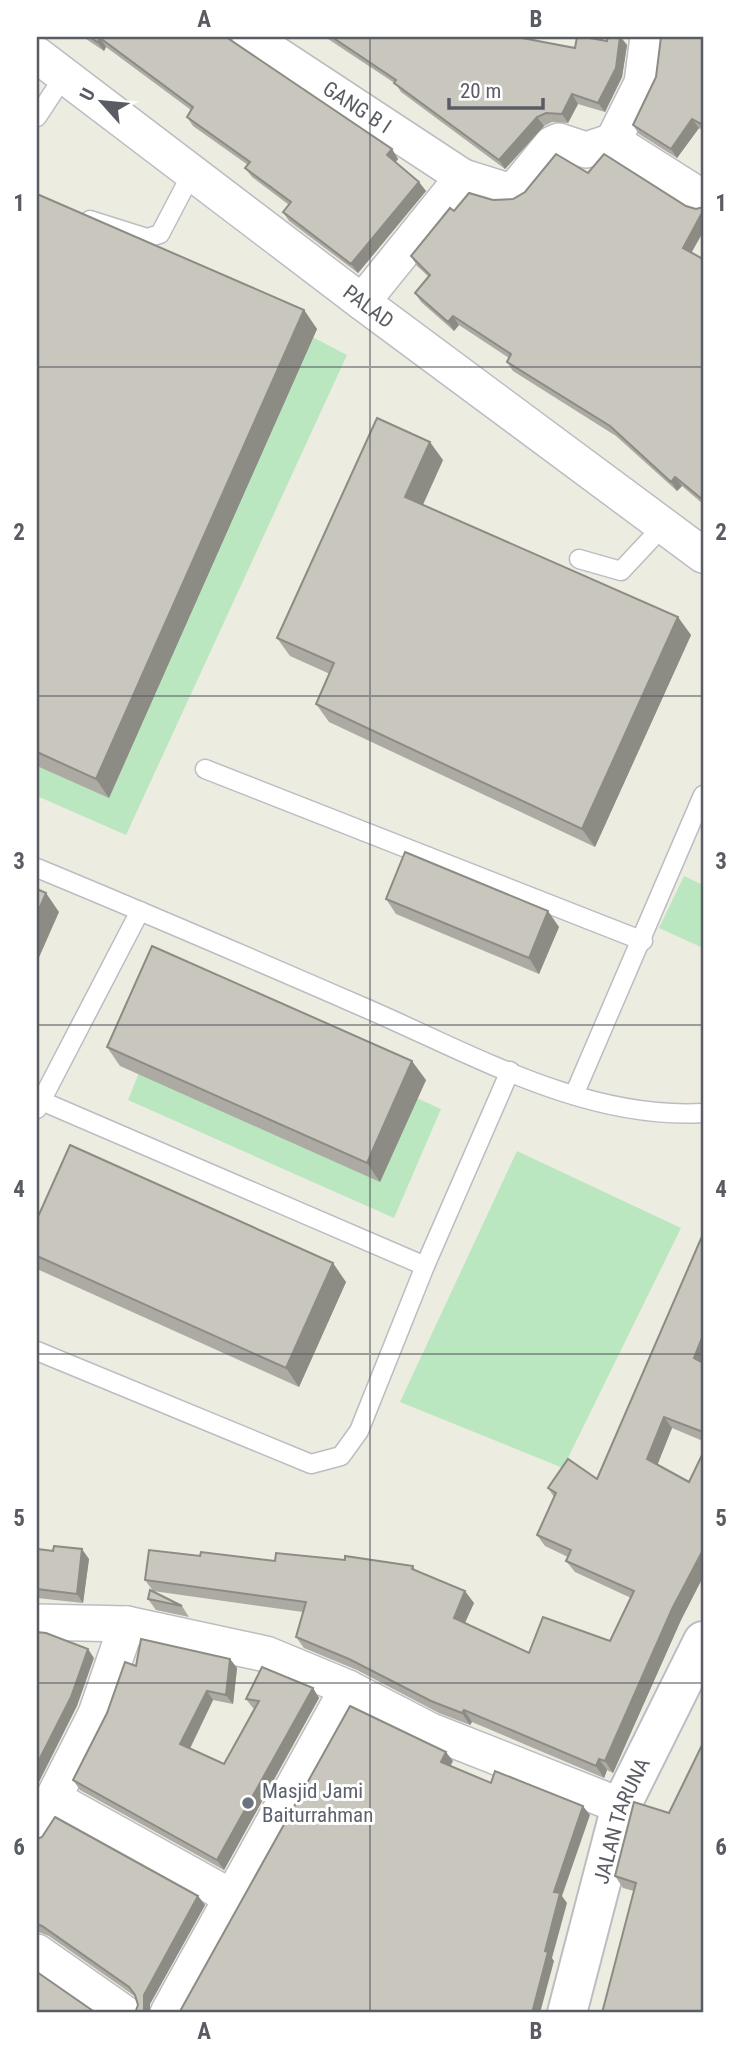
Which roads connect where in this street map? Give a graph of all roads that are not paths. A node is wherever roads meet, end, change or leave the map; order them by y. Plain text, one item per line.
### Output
1 (250, 37) edge
2 (648, 37) edge
3 (37, 55) edge
4 (64, 76) junction
5 (37, 117) edge
6 (613, 141) junction
7 (192, 171) junction
8 (463, 177) junction
9 (703, 198) edge
10 (88, 220) edge
11 (362, 302) junction
12 (664, 525) junction
13 (703, 555) edge
14 (579, 559) dead end
15 (205, 769) dead end
16 (703, 795) edge
17 (37, 868) edge
18 (140, 911) junction
19 (643, 940) junction
20 (510, 1071) junction
21 (574, 1095) junction
22 (38, 1103) edge
23 (703, 1112) edge
24 (425, 1266) junction
25 (37, 1351) edge
26 (37, 1622) edge
27 (127, 1624) junction
28 (703, 1641) edge
29 (348, 1688) junction
30 (53, 1798) junction
31 (621, 1806) junction
32 (37, 1830) edge
33 (233, 1898) junction
34 (37, 1952) edge
35 (124, 2013) edge
36 (169, 2013) edge
37 (566, 2013) edge

1 - 8 street, GANG B I
2 - 6 street
3 - 4 street, PALAD
4 - 5 lane
4 - 7 street, PALAD
6 - 8 street, GANG B I
6 - 9 street
7 - 10 lane
7 - 11 street, PALAD
8 - 11 street
11 - 12 street, PALAD
12 - 13 street, PALAD
12 - 14 lane
15 - 19 lane
16 - 19 lane
17 - 18 lane
18 - 20 lane
18 - 22 lane
19 - 21 lane
20 - 21 lane
20 - 24 lane
21 - 23 lane
22 - 24 lane
24 - 25 lane
26 - 27 street
27 - 29 street
27 - 30 street
28 - 31 street, JALAN TARUNA
29 - 31 street
29 - 33 street
30 - 32 street
30 - 33 street
31 - 37 street, JALAN TARUNA
33 - 36 street
34 - 35 street

